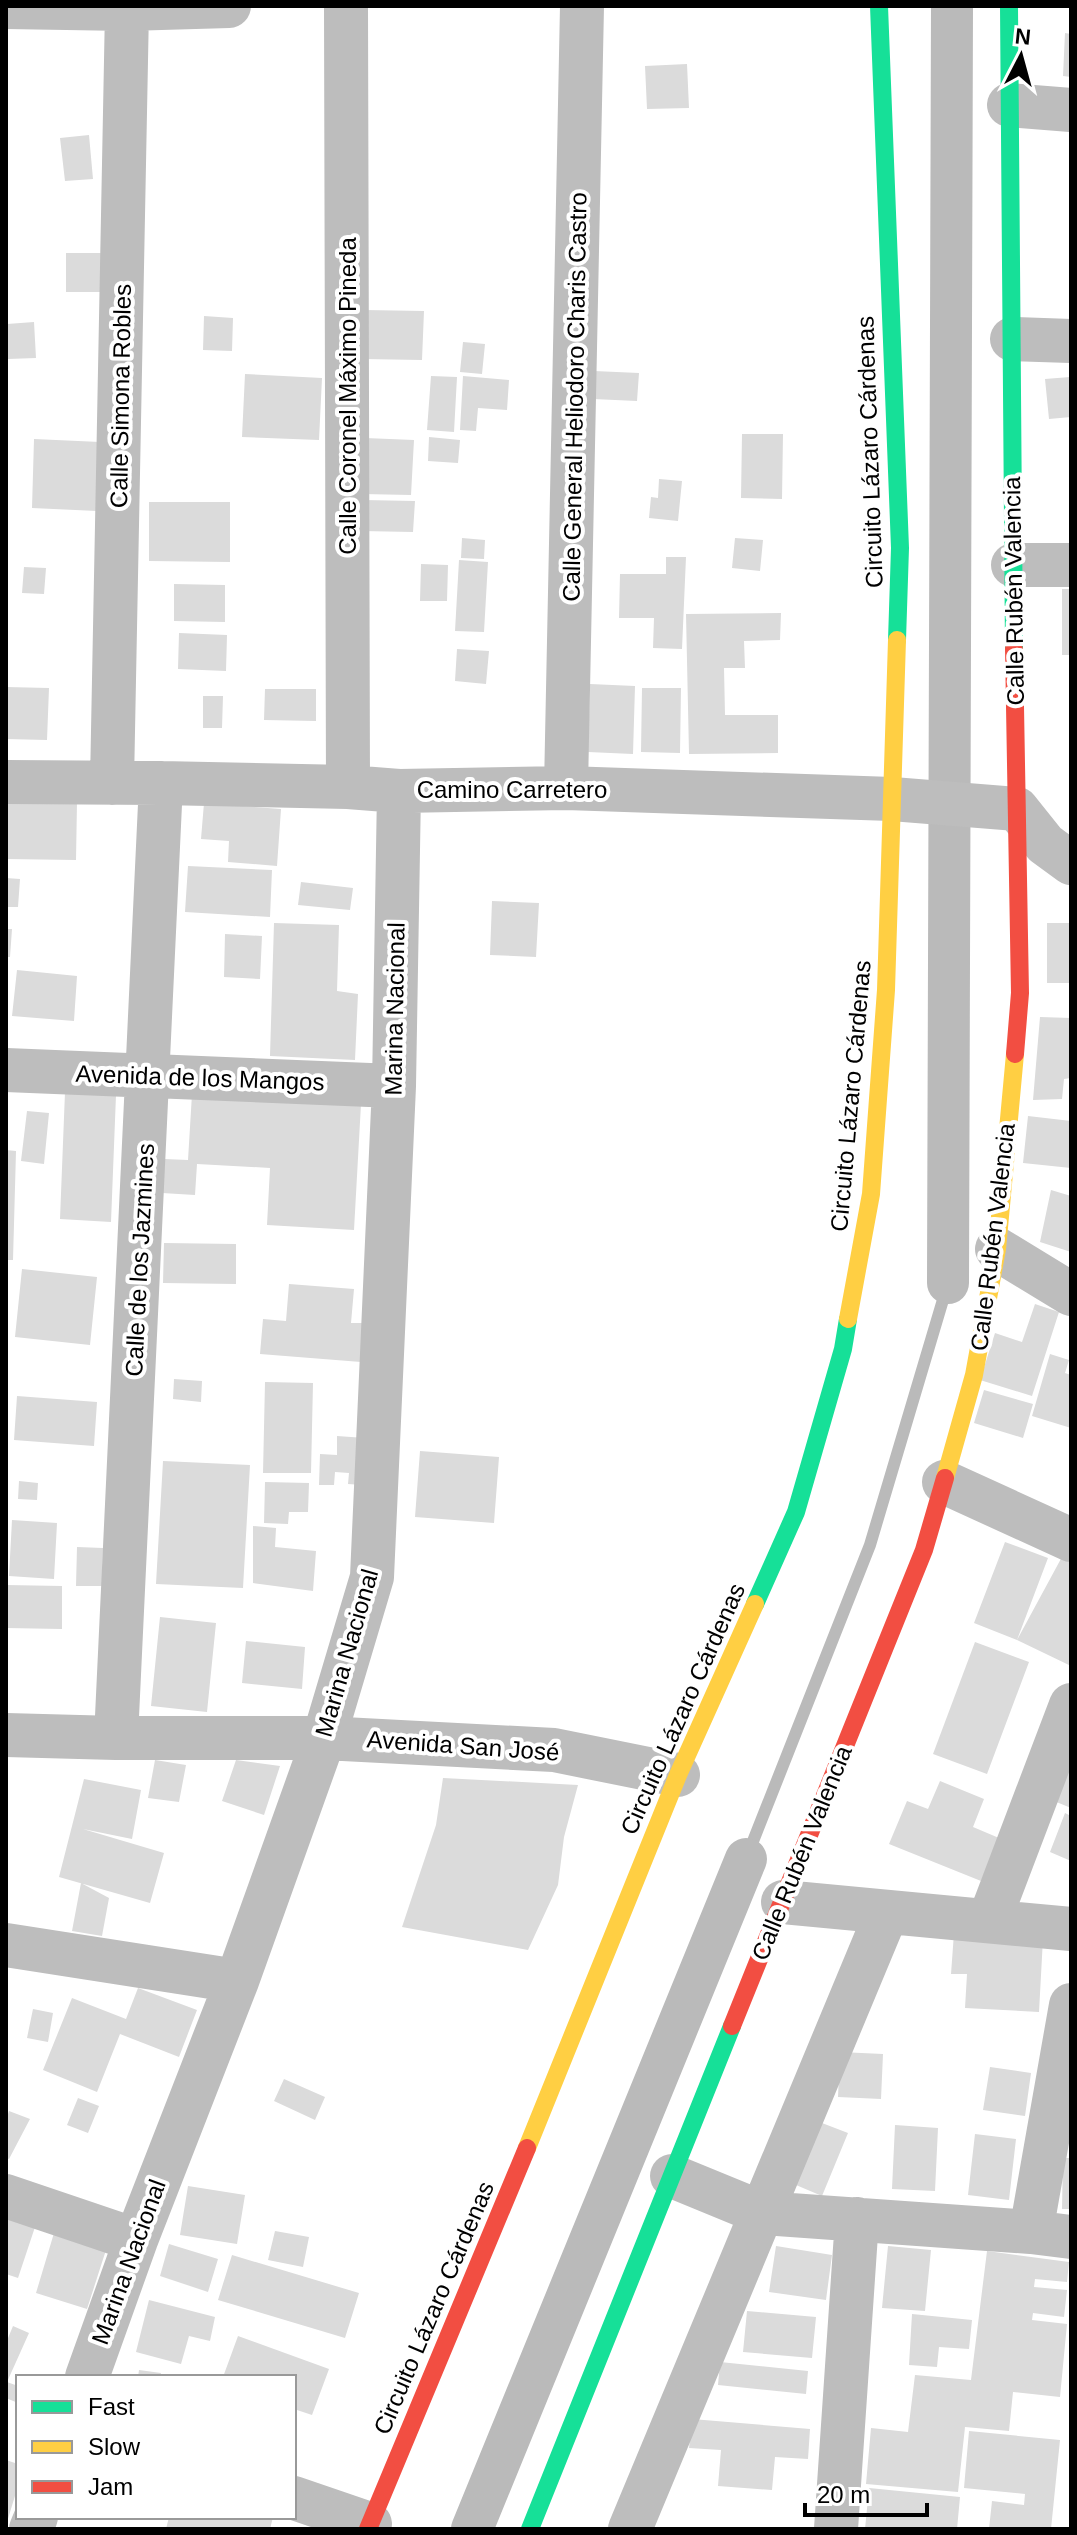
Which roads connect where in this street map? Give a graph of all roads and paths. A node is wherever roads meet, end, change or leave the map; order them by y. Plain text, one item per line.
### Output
1 (229, 6) edge
2 (346, 6) edge
3 (582, 6) edge
4 (879, 6) edge
5 (1009, 6) edge
6 (6, 7) edge
7 (127, 9) junction
8 (1009, 105) junction
9 (1071, 110) edge
10 (1012, 339) junction
11 (1071, 341) edge
12 (1013, 565) junction
13 (1071, 565) edge
14 (6, 782) edge
15 (112, 783) junction
16 (161, 783) junction
17 (348, 787) junction
18 (566, 788) junction
19 (399, 791) junction
20 (902, 800) junction
21 (1008, 808) junction
22 (1071, 863) edge
23 (6, 1070) edge
24 (149, 1076) junction
25 (394, 1086) junction
26 (997, 1249) junction
27 (1071, 1294) edge
28 (944, 1482) junction
29 (1071, 1540) edge
30 (1071, 1705) edge
31 (6, 1735) edge
32 (116, 1738) junction
33 (324, 1738) junction
34 (678, 1775) junction
35 (783, 1902) junction
36 (887, 1912) junction
37 (989, 1921) junction
38 (1071, 1929) edge
39 (6, 1945) edge
40 (237, 1981) junction
41 (1071, 2005) edge
42 (672, 2176) junction
43 (6, 2196) edge
44 (762, 2213) junction
45 (857, 2219) junction
46 (1051, 2234) edge
47 (136, 2240) junction
48 (88, 2375) edge
49 (296, 2499) edge
50 (369, 2526) edge
51 (530, 2529) edge
52 (630, 2529) edge
53 (836, 2529) edge

1 - 7 street
2 - 17 street, Calle Coronel Máximo Pineda
3 - 18 street, Calle General Heliodoro Charis Castro
4 - 20 street, Circuito Lázaro Cárdenas
5 - 8 street, Calle Rubén Valencia
6 - 7 street
7 - 15 street, Calle Simona Robles
8 - 9 street
8 - 10 street, Calle Rubén Valencia
10 - 11 street
10 - 12 street, Calle Rubén Valencia
12 - 13 street
12 - 21 street, Calle Rubén Valencia
14 - 15 street, Camino Carretero
15 - 16 street, Camino Carretero
16 - 17 street, Camino Carretero
16 - 24 street, Calle de los Jazmines
17 - 19 street, Camino Carretero
18 - 19 street, Camino Carretero
18 - 20 street, Camino Carretero
19 - 25 street, Marina Nacional
20 - 21 street, Camino Carretero
20 - 34 street, Circuito Lázaro Cárdenas
21 - 22 street
21 - 26 street, Calle Rubén Valencia
23 - 24 street, Avenida de los Mangos
24 - 25 street, Avenida de los Mangos
24 - 32 street, Calle de los Jazmines
25 - 33 street, Marina Nacional
26 - 27 street
26 - 28 street, Calle Rubén Valencia
28 - 29 street
28 - 35 street, Calle Rubén Valencia
30 - 37 street
31 - 32 street, Avenida San José
32 - 33 street, Avenida San José
33 - 34 street, Avenida San José
33 - 40 street, Marina Nacional
34 - 50 street, Circuito Lázaro Cárdenas
35 - 36 street
35 - 42 street, Calle Rubén Valencia
36 - 37 street
36 - 44 street
37 - 38 street
39 - 40 street
40 - 47 street, Marina Nacional
41 - 46 street
42 - 44 street
42 - 51 street, Calle Rubén Valencia
43 - 47 street
44 - 45 street
44 - 52 street
45 - 46 street
45 - 53 street
47 - 48 street, Marina Nacional
49 - 50 street

